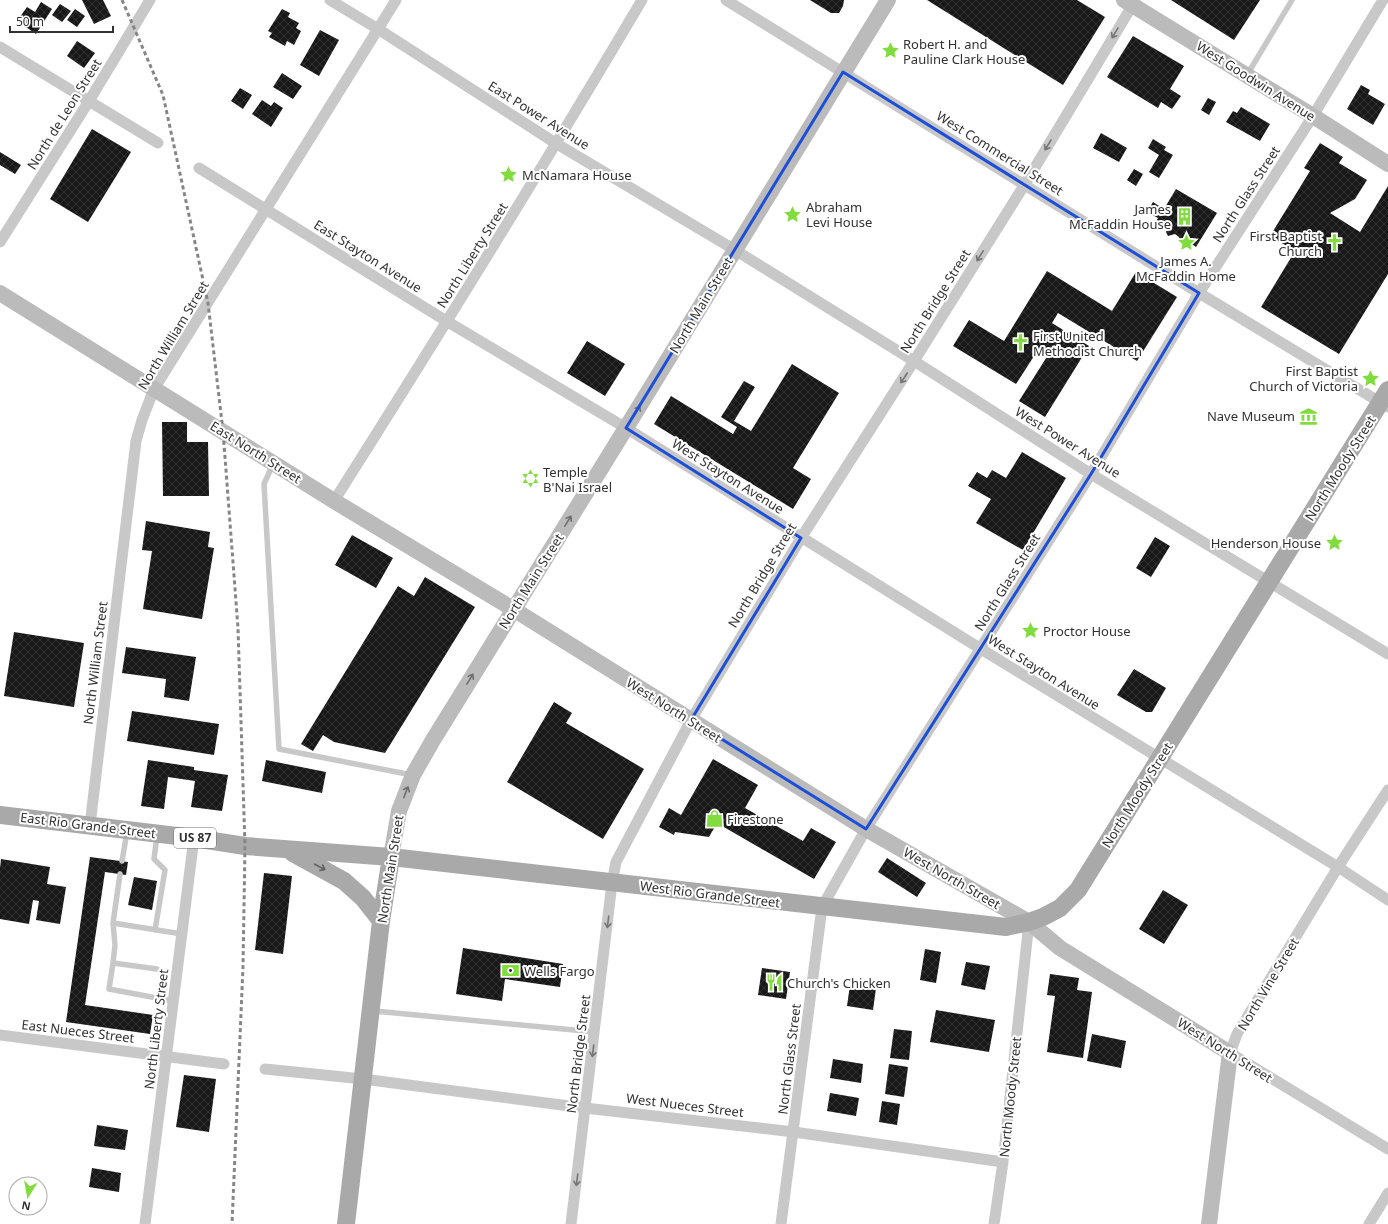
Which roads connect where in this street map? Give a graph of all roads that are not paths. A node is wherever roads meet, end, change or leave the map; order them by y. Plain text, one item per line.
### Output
1 (150, 0) edge
2 (330, 0) edge
3 (396, 0) edge
4 (642, 0) edge
5 (726, 0) edge
6 (888, 0) edge
7 (1292, 0) edge
8 (1383, 0) edge
9 (1130, 2) edge
10 (378, 29) junction
11 (0, 47) edge
12 (843, 72) junction
13 (1246, 75) junction
14 (89, 101) junction
15 (1313, 116) junction
16 (158, 143) dead end
17 (557, 144) junction
18 (1388, 164) edge
19 (199, 168) dead end
20 (1025, 184) junction
21 (267, 209) junction
22 (0, 242) edge
23 (735, 250) junction
24 (0, 293) edge
25 (1199, 293) junction
26 (448, 322) junction
27 (914, 361) junction
28 (154, 389) junction
29 (1385, 400) edge
30 (626, 428) junction
31 (274, 463) junction
32 (1091, 474) junction
33 (334, 501) junction
34 (801, 538) junction
35 (1270, 582) junction
36 (513, 609) junction
37 (981, 649) junction
38 (1388, 654) edge
39 (690, 720) junction
40 (1160, 759) junction
41 (413, 775) junction
42 (1388, 790) edge
43 (0, 815) edge
44 (90, 826) junction
45 (866, 829) junction
46 (127, 830) junction
47 (157, 834) junction
48 (194, 838) junction
49 (285, 849) junction
50 (391, 857) junction
51 (122, 861) dead end
52 (1338, 867) junction
53 (120, 874) dead end
54 (612, 883) junction
55 (1388, 900) edge
56 (822, 907) junction
57 (381, 921) junction
58 (1029, 922) junction
59 (113, 924) junction
60 (155, 930) junction
61 (182, 934) junction
62 (113, 963) junction
63 (157, 969) dead end
64 (174, 1001) junction
65 (371, 1011) junction
66 (595, 1032) junction
67 (0, 1035) edge
68 (1230, 1053) junction
69 (167, 1057) junction
70 (224, 1064) dead end
71 (265, 1070) dead end
72 (363, 1079) junction
73 (585, 1108) junction
74 (794, 1132) junction
75 (1388, 1149) edge
76 (1003, 1162) junction
77 (1388, 1193) edge
78 (145, 1224) edge
79 (346, 1224) edge
80 (571, 1224) edge
81 (782, 1224) edge
82 (994, 1224) edge
83 (1209, 1224) edge
84 (1369, 1224) edge

1 - 14 street, North de Leon Street
2 - 10 street, East Power Avenue
3 - 10 street, North William Street
4 - 17 street, North Liberty Street
5 - 12 street, West Commercial Street
6 - 12 street, North Main Street
7 - 13 lane
8 - 15 street, North Glass Street
9 - 13 street, West Goodwin Avenue
9 -> 20 street, North Bridge Street
10 - 17 street, East Power Avenue
10 - 21 street, North William Street
11 - 14 street
12 - 20 street, West Commercial Street
12 - 23 street, North Main Street
13 - 15 street, West Goodwin Avenue
14 - 16 street
14 - 22 street, North de Leon Street
15 - 18 street, West Goodwin Avenue
15 - 25 street, North Glass Street
17 - 23 street, East Power Avenue
17 - 26 street, North Liberty Street
19 - 21 street, East Stayton Avenue
20 - 25 street, West Commercial Street
20 -> 27 street, North Bridge Street
21 - 26 street, East Stayton Avenue
21 - 28 street, North William Street
23 - 27 street, West Power Avenue
30 -> 23 street, North Main Street
24 - 28 street, East North Street
25 - 29 street, West Commercial Street
25 - 32 street, North Glass Street
26 - 30 street, East Stayton Avenue
26 - 33 street, North Liberty Street
27 - 32 street, West Power Avenue
27 -> 34 street, North Bridge Street
28 - 31 street, East North Street
28 - 44 street, North William Street
29 - 35 main road, North Moody Street
30 - 34 street, West Stayton Avenue
36 -> 30 street, North Main Street
31 - 33 street, East North Street
31 - 41 lane
32 - 35 street, West Power Avenue
32 - 37 street, North Glass Street
33 - 36 street, East North Street
34 - 37 street, West Stayton Avenue
34 - 39 street, North Bridge Street
35 - 38 street, West Power Avenue
35 - 40 main road, North Moody Street
36 - 39 street, West North Street
41 -> 36 street, North Main Street
37 - 40 street, West Stayton Avenue
37 - 45 street, North Glass Street
39 - 45 street, West North Street
39 - 54 street, North Bridge Street
40 - 52 street, West Stayton Avenue
40 - 58 main road, North Moody Street
50 -> 41 street, North Main Street
42 - 52 street, North Vine Street
43 - 44 main road, East Rio Grande Street / US 87
44 - 46 main road, East Rio Grande Street / US 87
45 - 56 street, North Glass Street
45 - 58 street, West North Street
46 - 47 main road, East Rio Grande Street / US 87
46 - 51 lane
47 - 48 main road, East Rio Grande Street / US 87
47 - 60 lane
48 - 49 main road, East Rio Grande Street / US 87
48 - 61 street, North Liberty Street
49 - 50 main road, East Rio Grande Street / US 87
49 -> 57 main road
50 - 54 main road, West Rio Grande Street
50 - 57 main road, North Main Street
52 - 55 street, West Stayton Avenue
52 - 68 street, North Vine Street
53 - 59 lane
54 - 56 main road, West Rio Grande Street
54 -> 66 street, North Bridge Street
56 - 58 main road, West Rio Grande Street
56 - 74 street, North Glass Street
57 - 65 main road, North Main Street
58 - 68 street, West North Street
58 - 76 street, North Moody Street
59 - 60 lane
59 - 62 lane
60 - 61 lane
61 - 64 street, North Liberty Street
62 - 63 lane
62 - 64 lane
64 - 69 street, North Liberty Street
65 - 66 lane
65 - 72 main road, North Main Street
66 -> 73 street, North Bridge Street
67 - 69 street, East Nueces Street
68 - 75 street, West North Street
68 - 83 street, North Vine Street
69 - 70 street, East Nueces Street
69 - 78 street, North Liberty Street
71 - 72 street
72 - 73 street, West Nueces Street
72 - 79 main road, North Main Street
73 - 74 street, West Nueces Street
73 -> 80 street, North Bridge Street
74 - 76 street, West Nueces Street
74 - 81 street, North Glass Street
76 - 82 street, North Moody Street
77 - 84 street

